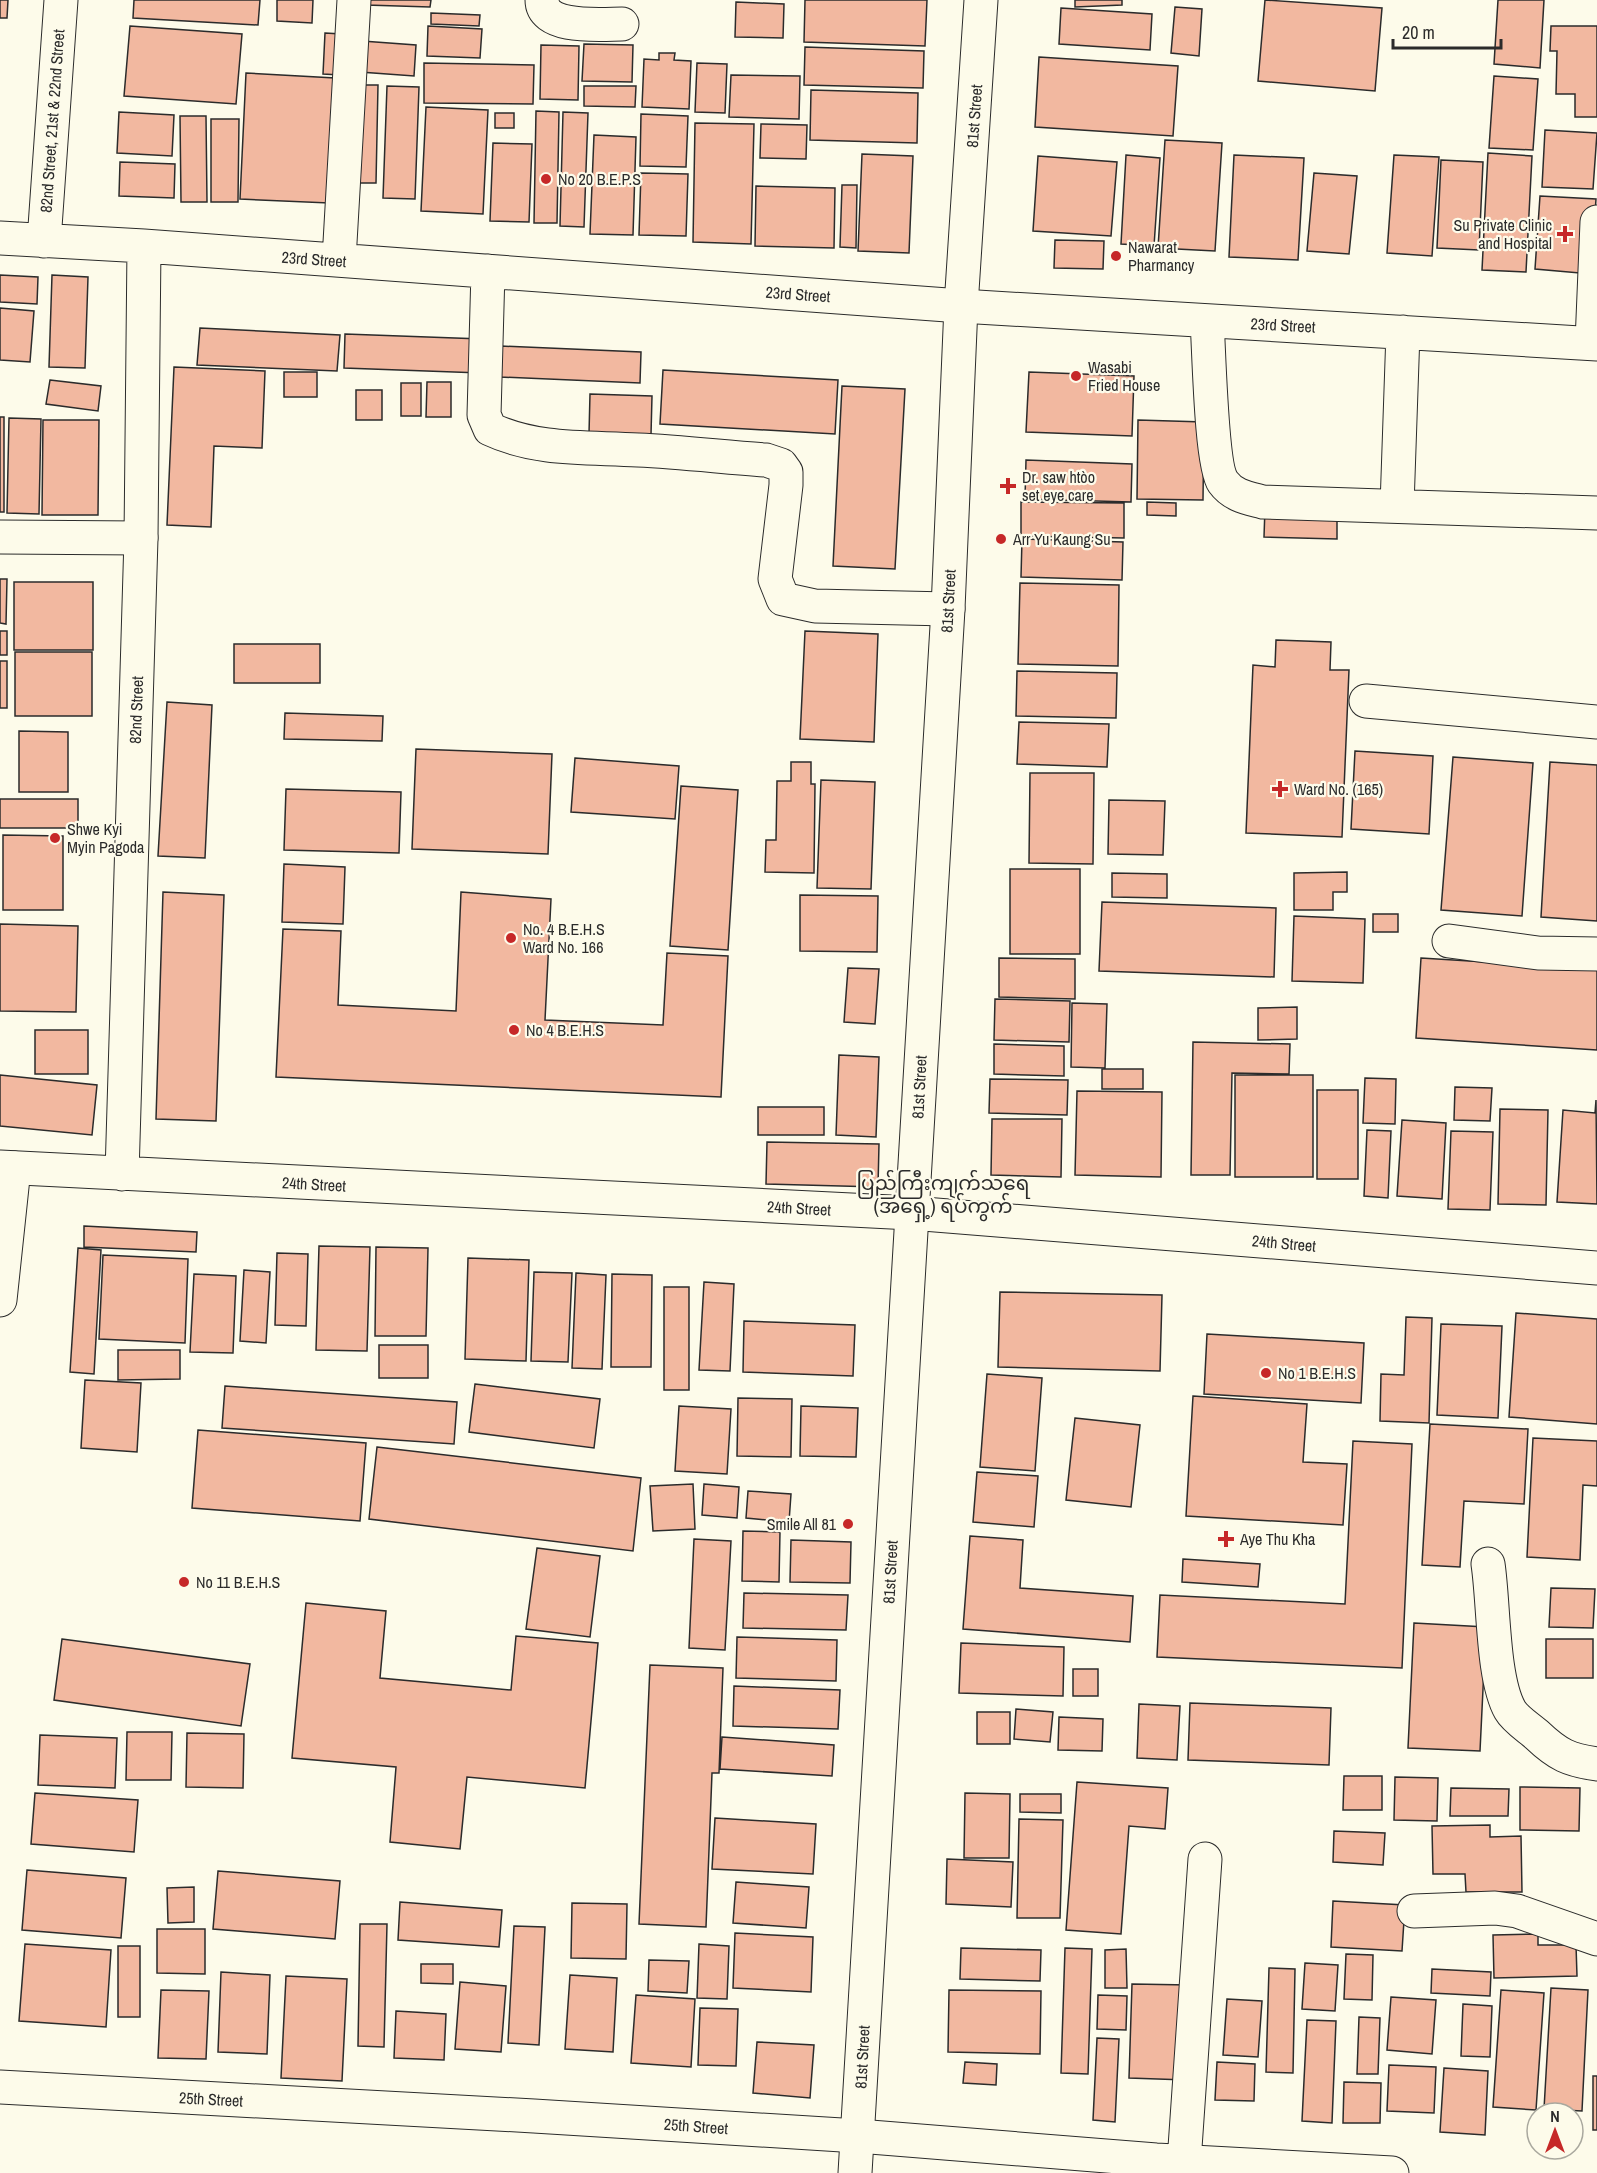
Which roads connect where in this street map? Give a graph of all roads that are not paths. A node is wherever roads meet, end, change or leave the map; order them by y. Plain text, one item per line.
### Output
1 (61, 0) edge
2 (354, 0) edge
3 (542, 0) edge
4 (981, 0) edge
5 (622, 24) dead end
6 (1597, 222) edge
7 (0, 238) edge
8 (44, 241) junction
9 (144, 246) junction
10 (339, 260) junction
11 (488, 271) junction
12 (961, 306) junction
13 (1207, 321) junction
14 (1403, 332) junction
15 (1595, 344) edge
16 (1397, 506) junction
17 (1597, 513) edge
18 (0, 537) edge
19 (141, 538) junction
20 (948, 609) junction
21 (1366, 701) dead end
22 (1597, 722) edge
23 (1449, 941) dead end
24 (1597, 954) edge
25 (7, 1167) edge
26 (122, 1174) junction
27 (911, 1213) junction
28 (1597, 1268) edge
29 (0, 1299) edge
30 (1488, 1564) dead end
31 (1597, 1764) edge
32 (1205, 1859) dead end
33 (1414, 1911) dead end
34 (1597, 1939) edge
35 (0, 2087) edge
36 (858, 2136) junction
37 (1165, 2165) edge
38 (855, 2173) edge
39 (1380, 2173) edge
40 (1392, 2173) edge

1 - 8 street, 82nd Street, 21st & 22nd Street
2 - 10 street
3 - 5 street
4 - 12 street, 81st Street
6 - 15 street
7 - 8 street, 23rd Street
8 - 9 street, 23rd Street
9 - 10 street, 23rd Street
9 - 19 street, 82nd Street
10 - 11 street, 23rd Street
11 - 12 street, 23rd Street
11 - 20 street
12 - 13 street, 23rd Street
12 - 20 street, 81st Street
13 - 14 street, 23rd Street
13 - 16 street
14 - 15 street, 23rd Street
14 - 16 street
16 - 17 street
18 - 19 street
19 - 26 street, 82nd Street
20 - 27 street, 81st Street
21 - 22 street
23 - 24 street
25 - 26 street, 24th Street
25 - 29 street
26 - 27 street, 24th Street
27 - 28 street, 24th Street
27 - 36 street, 81st Street
30 - 31 street
32 - 37 street
33 - 34 street
35 - 36 street, 25th Street
36 - 37 street, 25th Street
36 - 38 street, 81st Street
37 - 39 street, 25th Street
39 - 40 street, 25th Street

